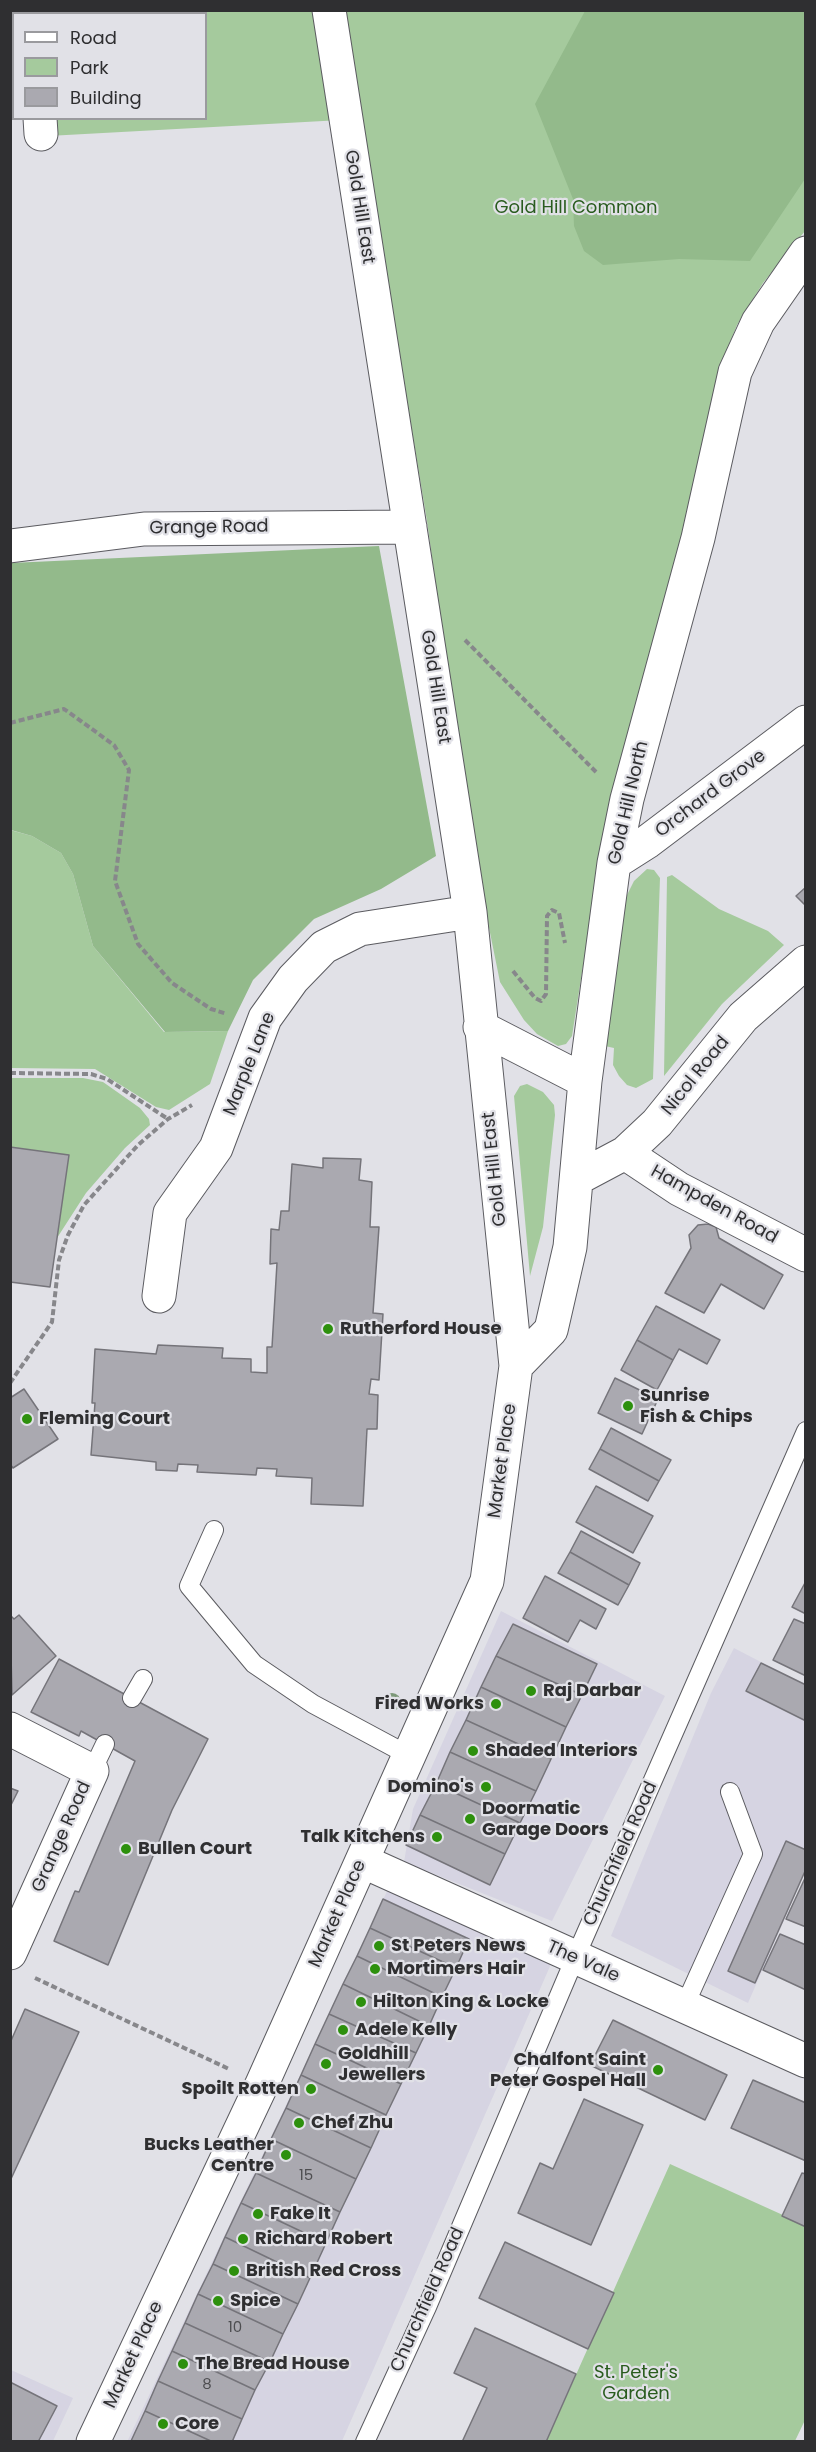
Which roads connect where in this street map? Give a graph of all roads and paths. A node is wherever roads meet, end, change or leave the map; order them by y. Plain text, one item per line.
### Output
1 (329, 10) edge
2 (806, 253) edge
3 (410, 527) junction
4 (10, 546) edge
5 (460, 636) dead end
6 (806, 722) edge
7 (10, 723) edge
8 (600, 776) dead end
9 (614, 863) junction
10 (470, 912) junction
11 (571, 947) dead end
12 (806, 962) edge
13 (476, 972) junction
14 (231, 1016) dead end
15 (480, 1028) junction
16 (10, 1073) edge
17 (585, 1080) junction
18 (197, 1102) dead end
19 (168, 1119) junction
20 (625, 1153) junction
21 (578, 1178) junction
22 (806, 1256) edge
23 (159, 1296) dead end
24 (516, 1366) junction
25 (10, 1383) edge
26 (806, 1431) edge
27 (214, 1530) dead end
28 (143, 1679) dead end
29 (132, 1698) dead end
30 (10, 1729) edge
31 (408, 1755) junction
32 (730, 1792) dead end
33 (362, 1861) junction
34 (575, 1958) junction
35 (19, 1964) edge
36 (684, 2007) junction
37 (806, 2061) edge
38 (235, 2072) dead end
39 (93, 2442) edge
40 (364, 2442) edge

1 - 3 street, Gold Hill East
2 - 9 street, Gold Hill North
3 - 4 street, Grange Road
3 - 10 street, Gold Hill East
5 - 8 path
6 - 9 street, Orchard Grove
7 - 14 path
9 - 17 street, Gold Hill North
10 - 13 street, Gold Hill East
10 - 23 street, Marple Lane
11 - 13 path
12 - 20 street, Nicol Road
13 - 15 street, Gold Hill East
15 - 17 street
15 - 24 street, Gold Hill East
16 - 19 path
17 - 21 street, Gold Hill North
18 - 19 path
19 - 25 path
20 - 21 street, Nicol Road
20 - 22 street, Hampden Road
21 - 24 street, Gold Hill North
24 - 31 street, Market Place
26 - 34 lane, Churchfield Road
27 - 31 lane
28 - 29 lane
30 - 35 street, Grange Road
31 - 33 street, Market Place
32 - 36 lane
33 - 34 street, The Vale
33 - 39 street, Market Place
34 - 36 street, The Vale
34 - 40 lane, Churchfield Road
35 - 38 path
36 - 37 street, The Vale

